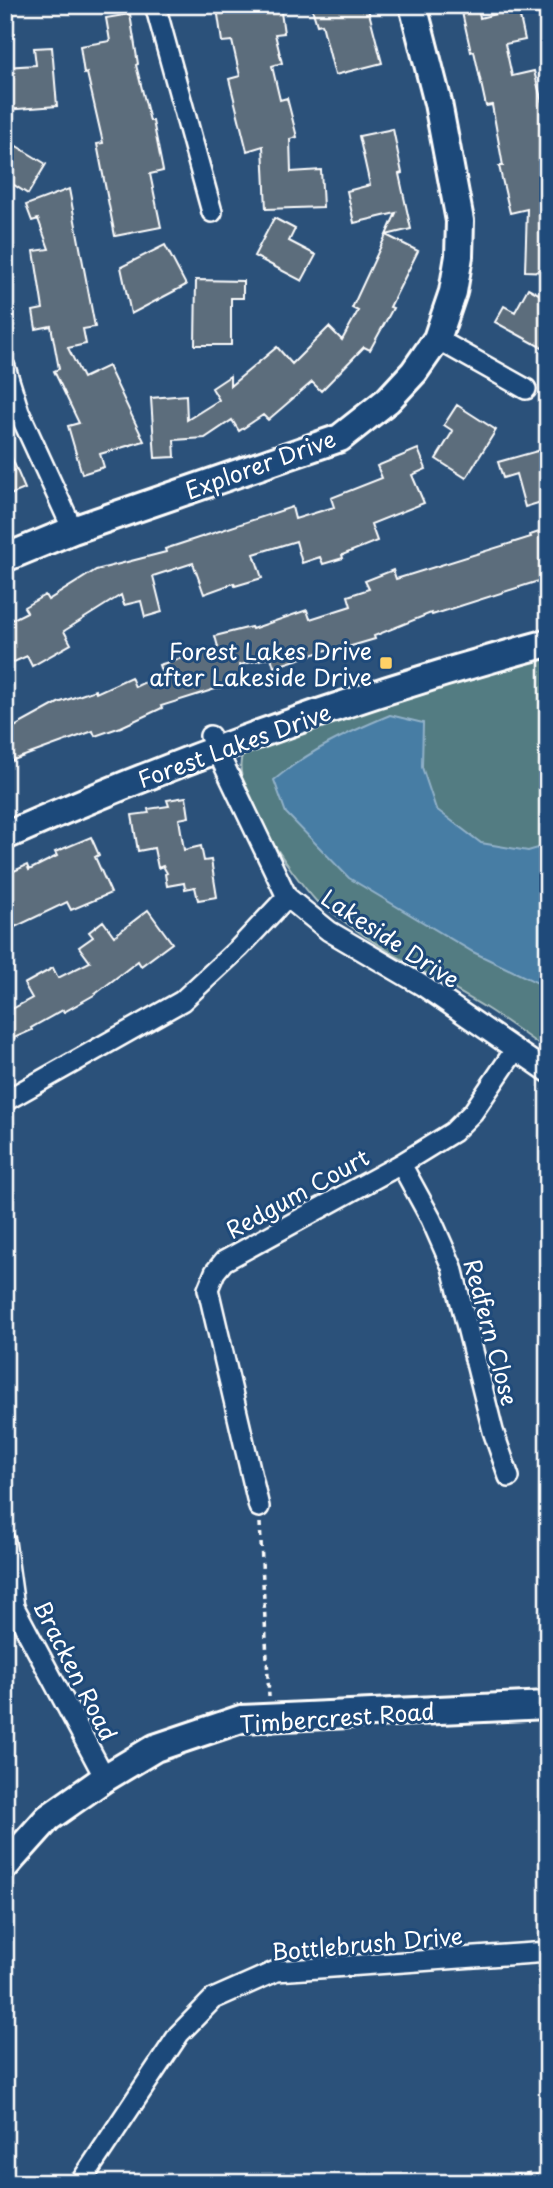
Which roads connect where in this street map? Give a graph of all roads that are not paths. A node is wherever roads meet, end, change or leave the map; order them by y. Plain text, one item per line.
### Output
1 (155, 5) edge
2 (413, 5) edge
3 (212, 212) dead end
4 (437, 339) junction
5 (5, 367) edge
6 (526, 389) dead end
7 (73, 530) junction
8 (5, 558) edge
9 (548, 628) edge
10 (548, 643) edge
11 (213, 742) junction
12 (5, 820) edge
13 (5, 836) edge
14 (287, 897) junction
15 (515, 1050) junction
16 (548, 1072) edge
17 (5, 1101) edge
18 (401, 1164) junction
19 (509, 1477) dead end
20 (259, 1507) road end
21 (5, 1541) edge
22 (10, 1608) edge
23 (548, 1706) edge
24 (104, 1778) junction
25 (5, 1866) edge
26 (548, 1952) edge
27 (80, 2183) edge

1 - 3 street
2 - 4 street, Explorer Drive
4 - 6 street
4 - 7 street, Explorer Drive
5 - 7 street
7 - 8 street, Explorer Drive
9 - 11 street, Forest Lakes Drive
10 - 11 street, Forest Lakes Drive
11 - 12 street, Forest Lakes Drive
11 - 13 street, Forest Lakes Drive
11 - 14 street, Lakeside Drive
14 - 15 street, Lakeside Drive
14 - 17 street
15 - 16 street, Lakeside Drive
15 - 18 street, Redgum Court
18 - 19 street, Redfern Close
18 - 20 street, Redgum Court
21 - 22 street, Bracken Road
22 - 24 street, Bracken Road
23 - 24 street, Timbercrest Road
24 - 25 street, Timbercrest Road
26 - 27 street, Bottlebrush Drive

